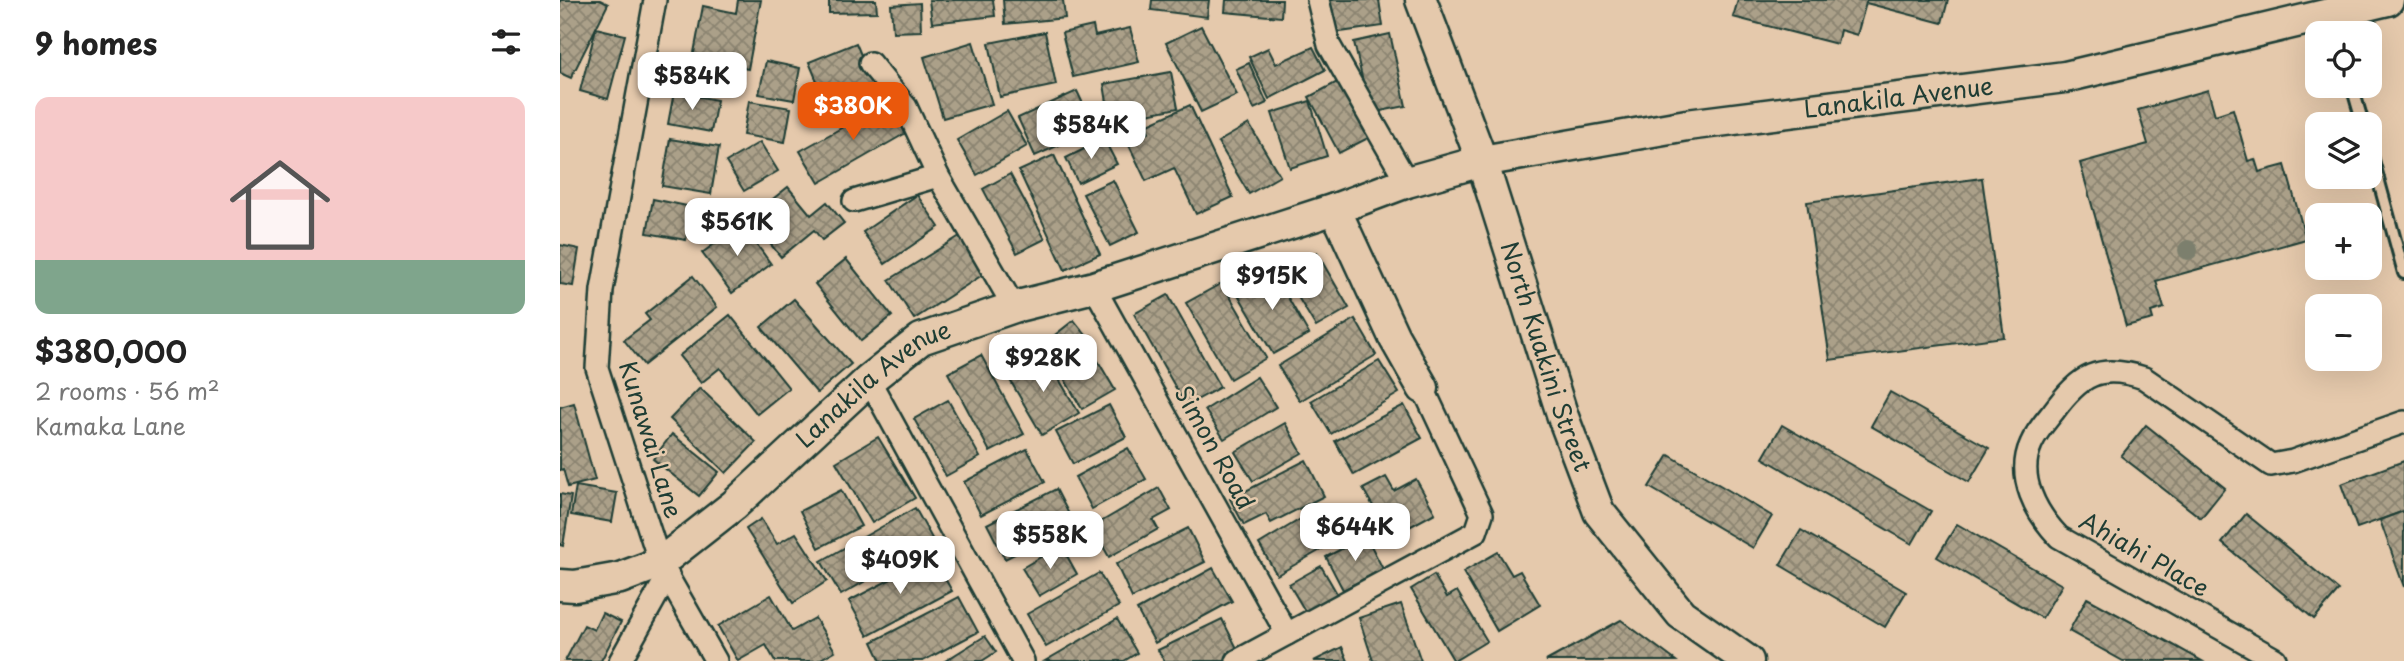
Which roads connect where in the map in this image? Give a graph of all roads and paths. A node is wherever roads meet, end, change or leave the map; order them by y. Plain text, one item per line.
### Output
1 (655, 0) edge
2 (1318, 0) edge
3 (1421, 0) edge
4 (2388, 0) edge
5 (2340, 21) edge
6 (2305, 29) edge
7 (870, 63) dead end
8 (1482, 161) junction
9 (938, 176) junction
10 (1407, 182) junction
11 (2381, 189) edge
12 (854, 201) dead end
13 (1335, 209) junction
14 (2404, 273) edge
15 (1094, 287) junction
16 (1014, 307) junction
17 (869, 380) junction
18 (1423, 388) joint
19 (2404, 422) edge
20 (664, 569) junction
21 (560, 585) edge
22 (1287, 634) junction
23 (2275, 659) dead end
24 (620, 661) edge
25 (716, 661) edge
26 (1023, 661) edge
27 (1237, 661) edge
28 (1748, 661) edge

1 - 20 street, Kunawai Lane
2 - 10 street
3 - 8 street, North Kuakini Street
4 - 5 street, Lanakila Avenue
6 - 8 street, Lanakila Avenue
7 - 9 street
8 - 10 street, Lanakila Avenue
8 - 28 street, North Kuakini Street
9 - 12 street
9 - 16 street
10 - 13 street, Lanakila Avenue
11 - 14 lane
13 - 15 street, Lanakila Avenue
13 - 18 street
15 - 16 street, Lanakila Avenue
15 - 22 street, Simon Road
16 - 17 street, Lanakila Avenue
17 - 20 street, Lanakila Avenue
17 - 26 street
18 - 22 street
19 - 23 street, Ahiahi Place
20 - 21 street, Lanakila Avenue
20 - 24 street
20 - 25 street, Kunawai Lane
22 - 27 street

